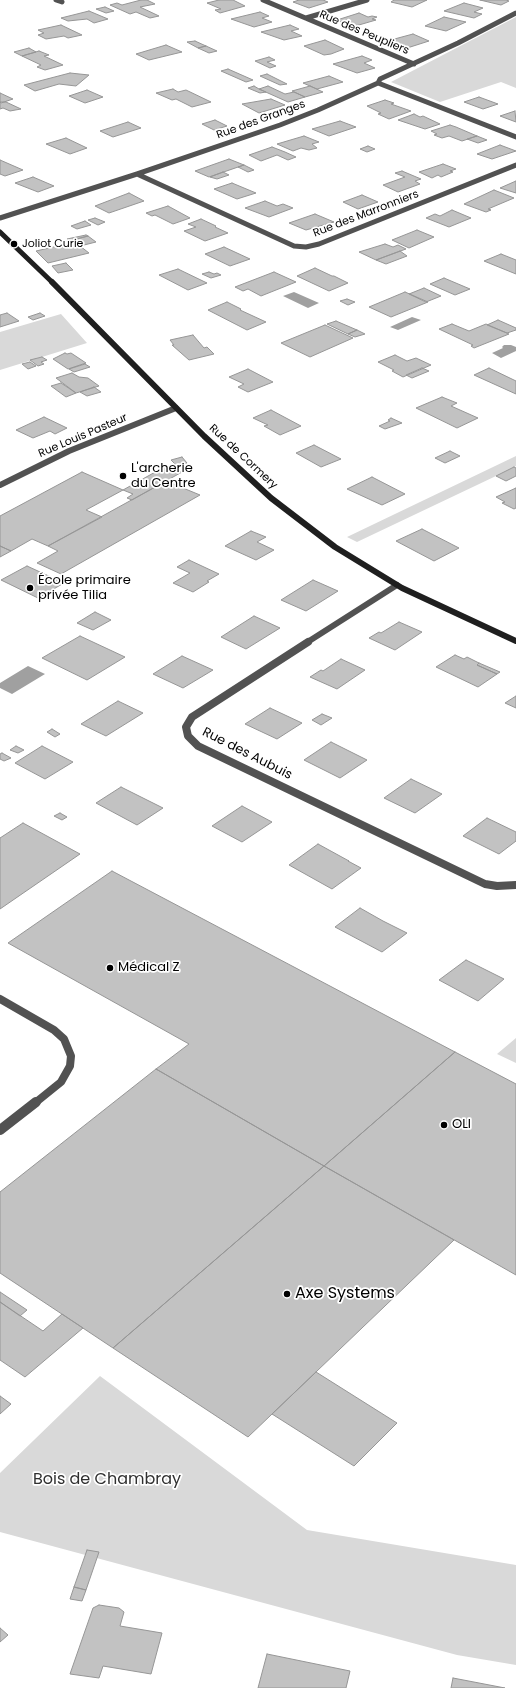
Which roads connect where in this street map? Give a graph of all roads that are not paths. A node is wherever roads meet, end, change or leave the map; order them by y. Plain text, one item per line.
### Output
1 (56, 0) edge
2 (263, 0) edge
3 (367, 0) edge
4 (62, 2) dead end
5 (516, 13) edge
6 (306, 18) junction
7 (414, 64) junction
8 (378, 83) junction
9 (516, 137) edge
10 (516, 165) edge
11 (137, 174) junction
12 (0, 218) edge
13 (0, 232) edge
14 (176, 408) junction
15 (0, 485) edge
16 (397, 585) junction
17 (516, 641) edge
18 (516, 885) edge
19 (0, 999) edge
20 (0, 1130) edge

1 - 4 street
2 - 6 street, Rue des Peupliers
3 - 6 street
5 - 7 street, Rue des Granges
6 - 7 street, Rue des Peupliers
7 - 8 street, Rue des Granges
8 - 9 street
8 - 11 street, Rue des Granges
10 - 11 street, Rue des Marronniers
11 - 12 street, Rue des Granges
13 - 14 main road, Rue de Cormery
14 - 15 street, Rue Louis Pasteur
14 - 16 main road, Rue de Cormery
16 - 17 main road, Rue de Cormery
16 - 18 street, Rue des Aubuis
19 - 20 street

